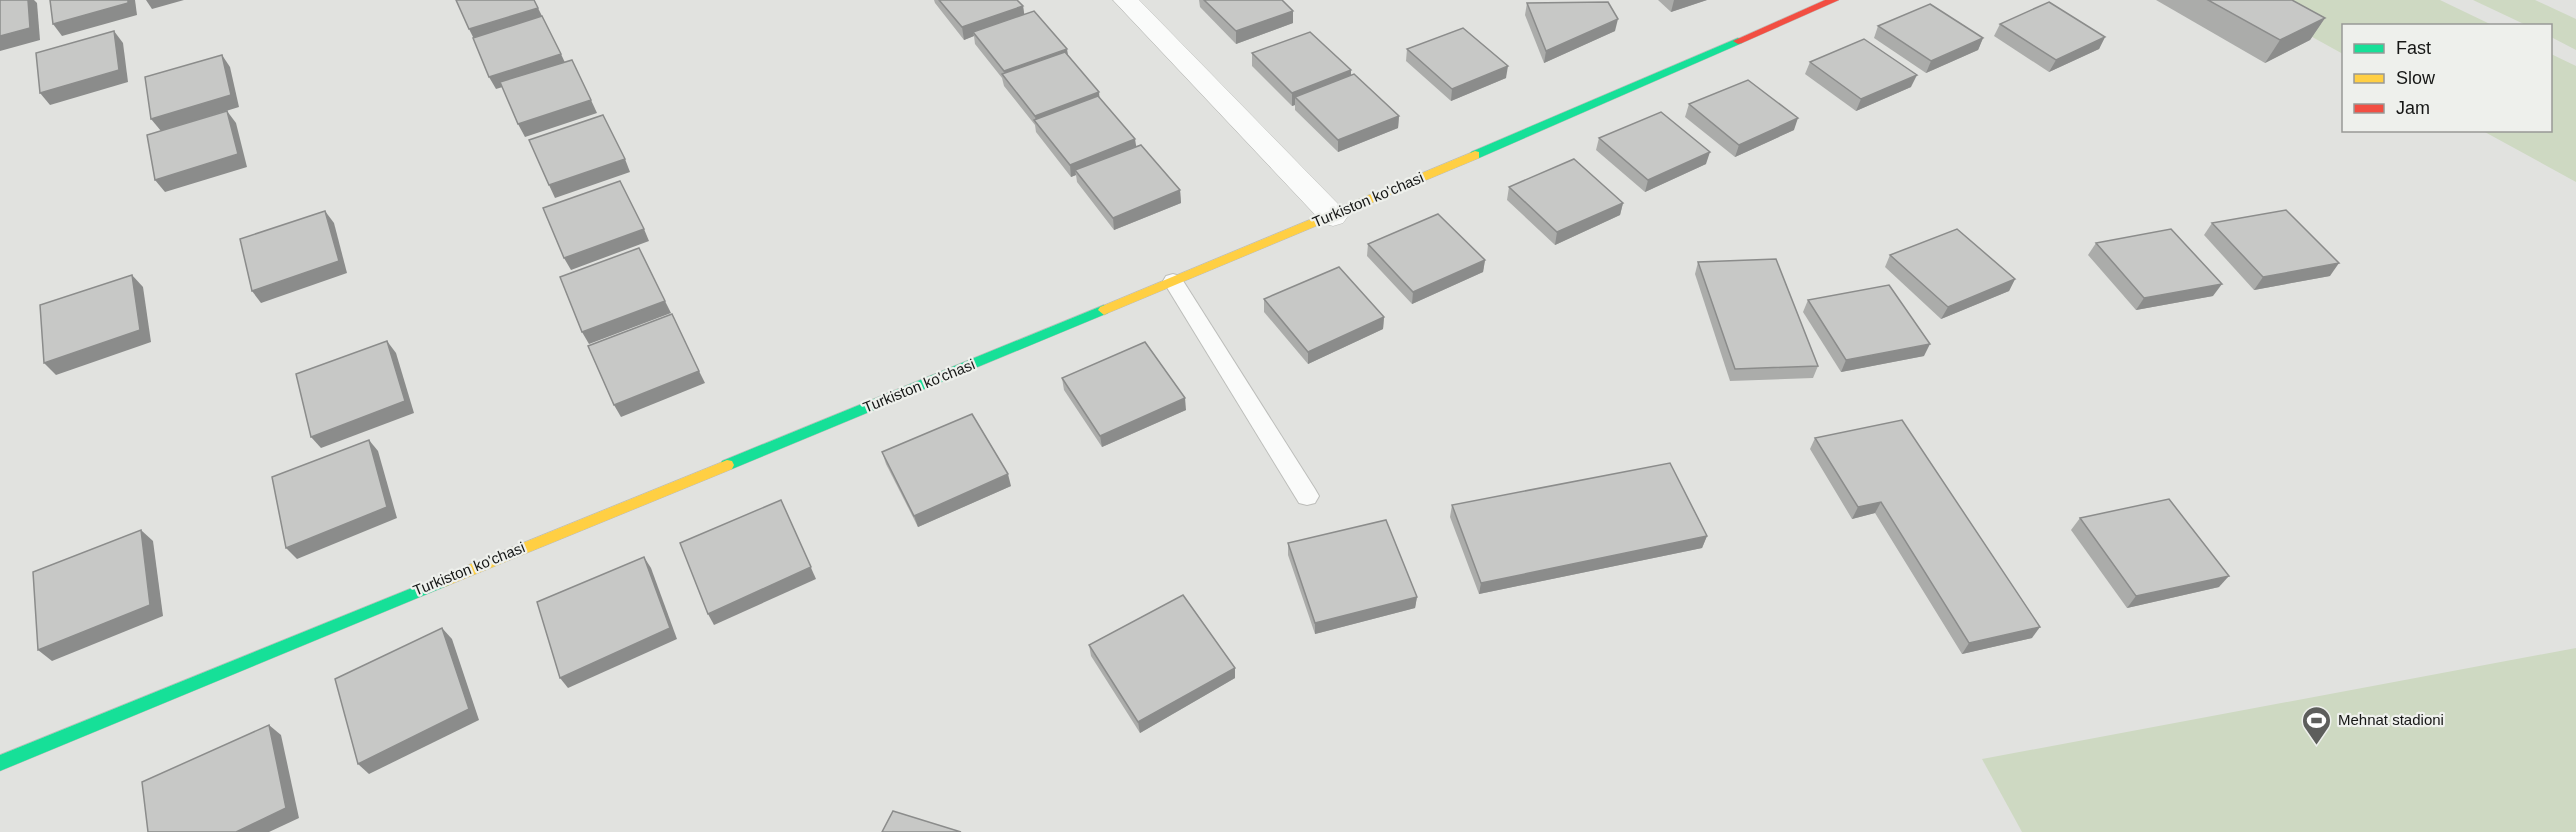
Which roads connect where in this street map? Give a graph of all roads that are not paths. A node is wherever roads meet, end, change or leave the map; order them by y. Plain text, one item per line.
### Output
1 (1125, 0) edge
2 (1834, 0) edge
3 (1333, 216) junction
4 (1173, 281) junction
5 (1307, 496) dead end
6 (0, 763) edge

1 - 3 street
2 - 3 street, Turkiston ko'chasi
3 - 4 street, Turkiston ko'chasi
4 - 5 lane
4 - 6 street, Turkiston ko'chasi

